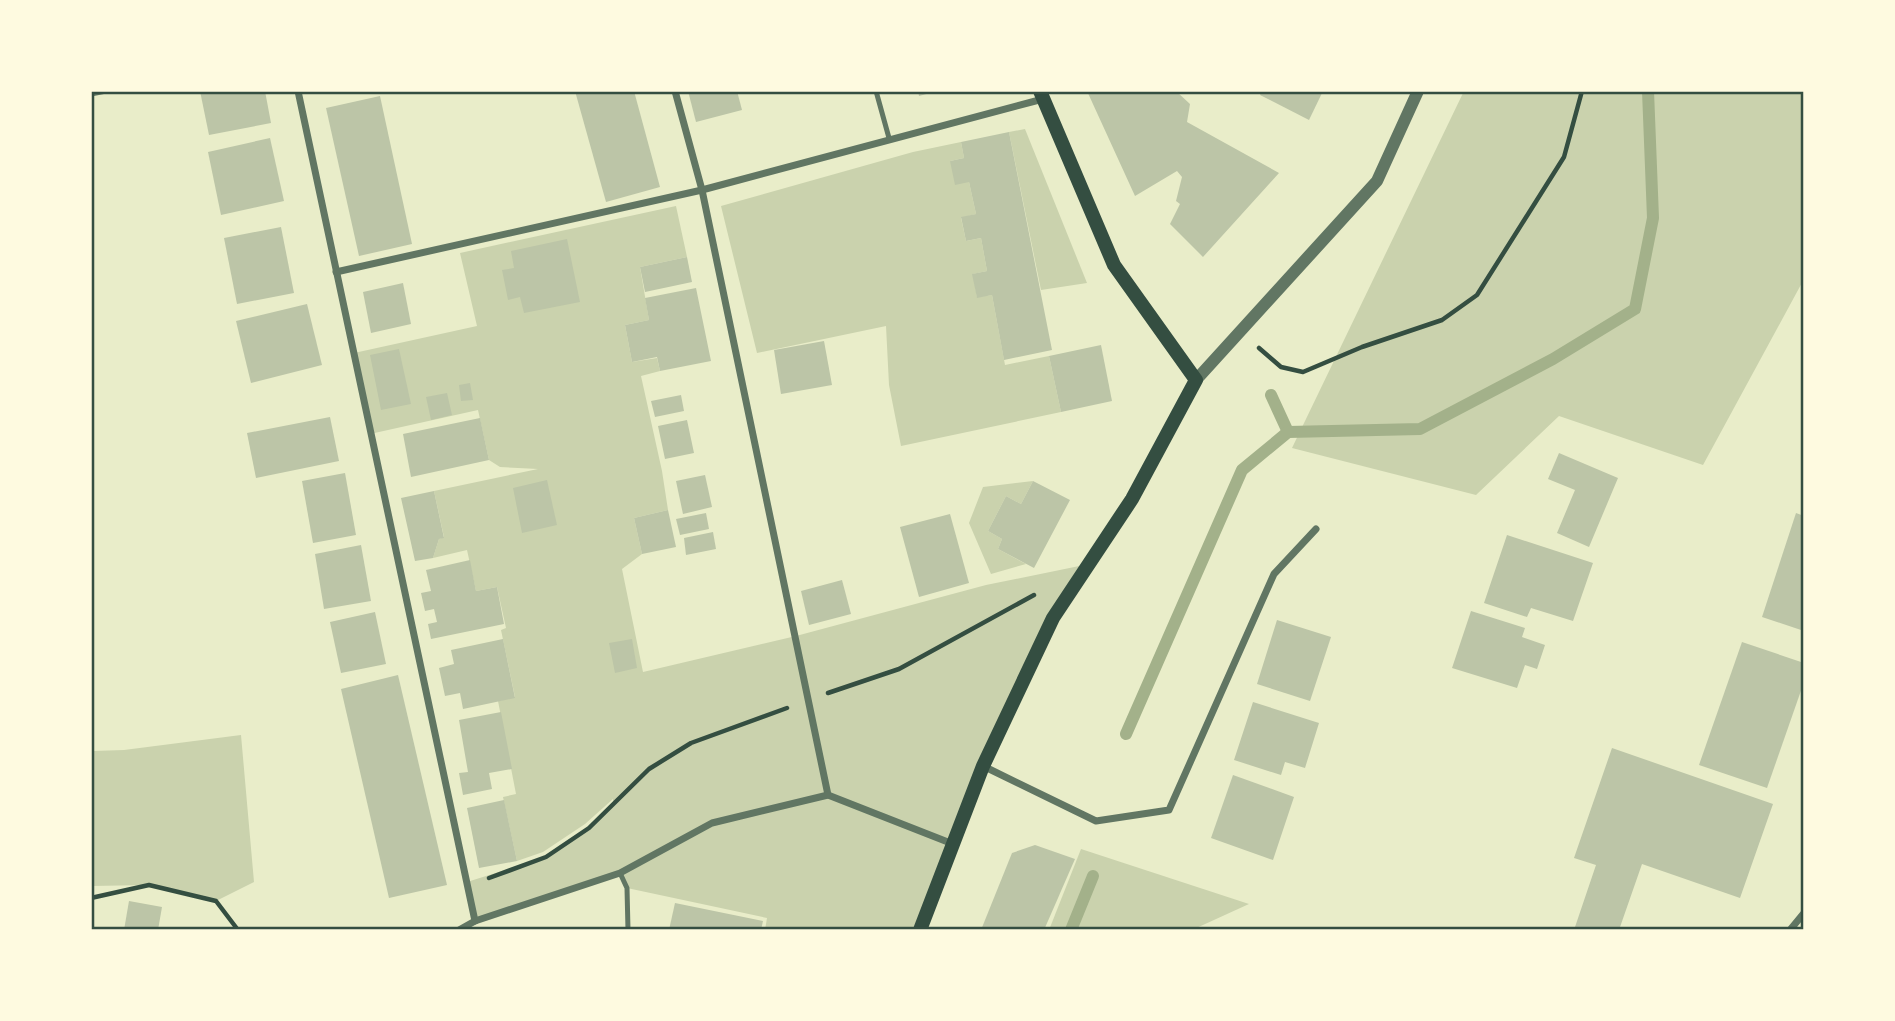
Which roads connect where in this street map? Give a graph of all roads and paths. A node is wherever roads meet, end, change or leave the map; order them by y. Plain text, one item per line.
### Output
1 (106, 91) edge
2 (298, 91) edge
3 (675, 91) edge
4 (876, 91) edge
5 (1418, 91) edge
6 (1582, 91) edge
7 (91, 94) edge
8 (1041, 95) edge
9 (889, 138) junction
10 (702, 190) junction
11 (336, 272) junction
12 (1239, 332) junction
13 (1196, 380) junction
14 (1316, 529) dead end
15 (1043, 591) dead end
16 (808, 699) junction
17 (983, 766) junction
18 (828, 795) junction
19 (953, 844) junction
20 (620, 873) junction
21 (467, 882) junction
22 (91, 898) edge
23 (1804, 913) edge
24 (475, 921) junction
25 (238, 930) edge
26 (459, 930) edge
27 (628, 930) edge
28 (920, 930) edge
29 (1790, 930) edge

1 - 7 lane
2 - 11 street
3 - 10 street
4 - 9 lane
5 - 12 street
6 - 12 path
8 - 9 street
8 - 13 main road
9 - 10 street
10 - 11 street
10 - 16 street
11 - 21 street
12 - 13 street
13 - 17 main road
14 - 17 street
15 - 16 path
16 - 18 street
16 - 21 path
17 - 19 main road
18 - 19 street
18 - 20 street
19 - 28 main road
20 - 24 street
20 - 27 lane
21 - 24 street
22 - 25 path
23 - 29 street
24 - 26 street

